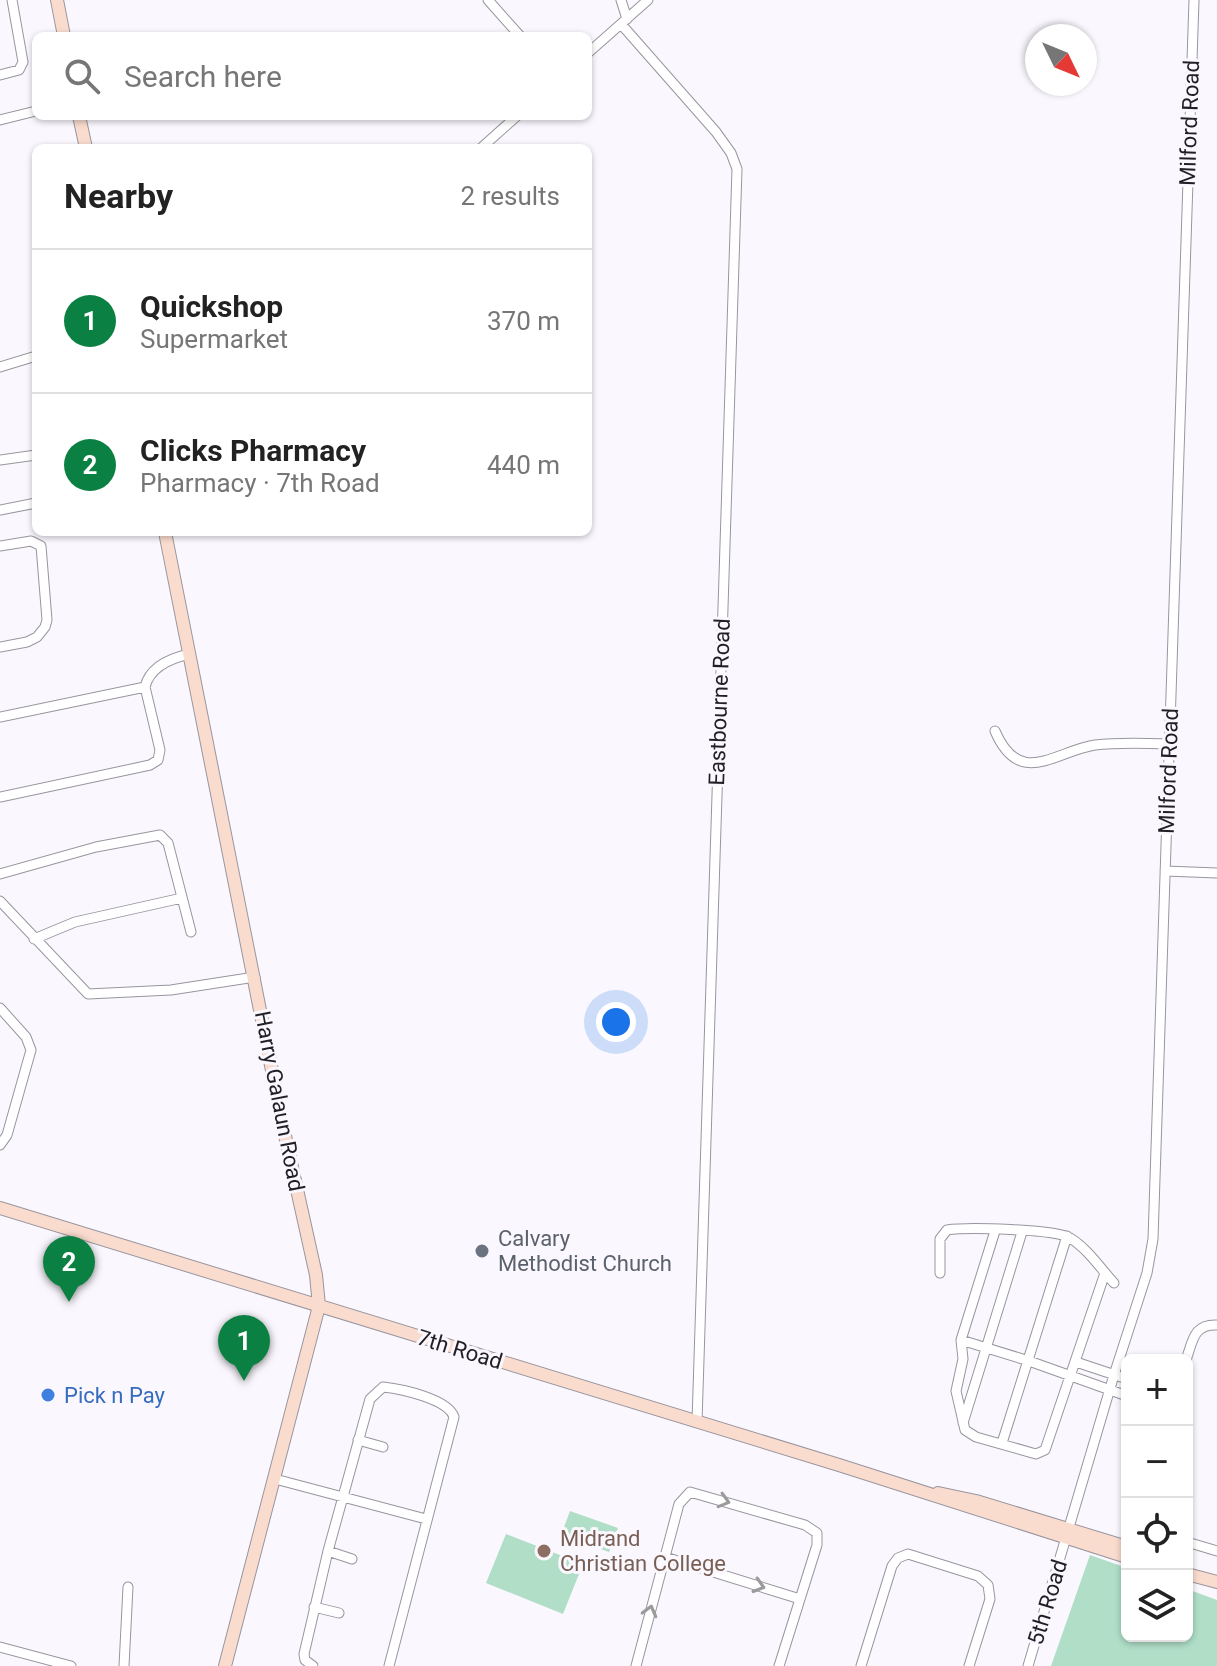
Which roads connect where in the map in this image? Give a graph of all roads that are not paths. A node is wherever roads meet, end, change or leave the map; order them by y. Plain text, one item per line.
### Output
1 (12, 0) edge
2 (57, 0) edge
3 (488, 0) edge
4 (621, 0) edge
5 (648, 0) edge
6 (1194, 0) edge
7 (624, 21) junction
8 (63, 32) edge
9 (516, 32) edge
10 (592, 49) edge
11 (0, 75) edge
12 (32, 112) edge
13 (0, 120) edge
14 (80, 120) edge
15 (512, 120) edge
16 (85, 144) edge
17 (486, 144) edge
18 (32, 357) edge
19 (0, 367) edge
20 (32, 456) edge
21 (0, 460) edge
22 (32, 504) edge
23 (0, 510) edge
24 (166, 536) edge
25 (0, 546) edge
26 (0, 647) edge
27 (190, 654) junction
28 (145, 687) junction
29 (0, 717) edge
30 (995, 731) dead end
31 (1169, 744) junction
32 (0, 797) edge
33 (1165, 871) junction
34 (1217, 873) edge
35 (0, 874) edge
36 (182, 898) junction
37 (0, 901) edge
38 (191, 932) dead end
39 (34, 939) junction
40 (255, 977) junction
41 (0, 1008) edge
42 (0, 1145) edge
43 (0, 1208) edge
44 (995, 1231) junction
45 (1022, 1232) junction
46 (1067, 1236) junction
47 (940, 1273) dead end
48 (1105, 1273) junction
49 (1114, 1283) dead end
50 (319, 1306) junction
51 (1217, 1325) edge
52 (961, 1340) junction
53 (986, 1348) junction
54 (1188, 1354) edge
55 (1029, 1361) junction
56 (1076, 1362) junction
57 (1098, 1370) junction
58 (1071, 1375) junction
59 (1114, 1375) junction
60 (1121, 1377) edge
61 (1093, 1384) junction
62 (1109, 1391) junction
63 (1121, 1394) edge
64 (697, 1422) junction
65 (962, 1426) junction
66 (358, 1440) junction
67 (1002, 1443) junction
68 (383, 1447) dead end
69 (275, 1479) junction
70 (344, 1496) junction
71 (426, 1519) junction
72 (1068, 1534) junction
73 (1193, 1544) edge
74 (1121, 1546) edge
75 (328, 1551) junction
76 (1217, 1551) edge
77 (1121, 1555) edge
78 (665, 1557) junction
79 (352, 1559) dead end
80 (1193, 1575) edge
81 (1217, 1582) edge
82 (128, 1587) dead end
83 (800, 1599) junction
84 (314, 1607) junction
85 (339, 1613) dead end
86 (0, 1647) edge
87 (47, 1663) edge
88 (71, 1666) edge
89 (124, 1666) edge
90 (225, 1666) edge
91 (313, 1666) edge
92 (389, 1666) edge
93 (636, 1666) edge
94 (779, 1666) edge
95 (861, 1666) edge
96 (969, 1666) edge
97 (1028, 1666) edge

1 - 11 street
2 - 8 street
3 - 9 street
4 - 7 street
5 - 7 street
6 - 31 street, Milford Road
7 - 10 street
7 - 64 street, Eastbourne Road
12 - 13 street
14 - 16 street
15 - 17 street
18 - 19 street
20 - 21 street
22 - 23 street
24 - 27 street, Harry Galaun Road
25 - 26 street
27 - 28 street
27 - 40 street, Harry Galaun Road
28 - 29 street
28 - 32 street
30 - 31 street
31 - 33 street, Milford Road
33 - 34 street
33 - 59 street, Milford Road
35 - 36 street
36 - 38 street
36 - 39 street
37 - 39 street
39 - 40 street
40 - 50 street, Harry Galaun Road
41 - 42 street
43 - 50 street, 7th Road
44 - 45 street
44 - 47 street
44 - 52 street
45 - 46 street
45 - 53 street
46 - 48 street
46 - 55 street
48 - 49 street
48 - 56 street
50 - 64 street, 7th Road
50 - 69 street, Harry Galaun Road
51 - 54 street
52 - 53 street
52 - 65 street
53 - 55 street
53 - 65 street
55 - 58 street
55 - 67 street
56 - 57 street
56 - 58 street
57 - 59 street
57 - 61 street
58 - 61 street
58 - 67 street
59 - 60 street
59 - 62 street, Milford Road
61 - 62 street
62 - 63 street
62 - 72 street, Milford Road
64 - 72 street, 7th Road
65 - 67 street
66 - 68 street
66 - 70 street
66 - 71 street
69 - 70 street
69 - 90 street, Harry Galaun Road
70 - 71 street
70 - 75 street
71 - 92 street
72 - 74 street, 7th Road
72 - 77 street, 7th Road
72 - 97 street, 5th Road
73 - 76 street
75 - 79 street
75 - 84 street
78 -> 83 street
78 -> 83 street
93 -> 78 street
80 - 81 street
82 - 89 street
83 - 94 street
84 - 85 street
84 - 91 street
86 - 87 street
87 - 88 street
95 - 96 street

